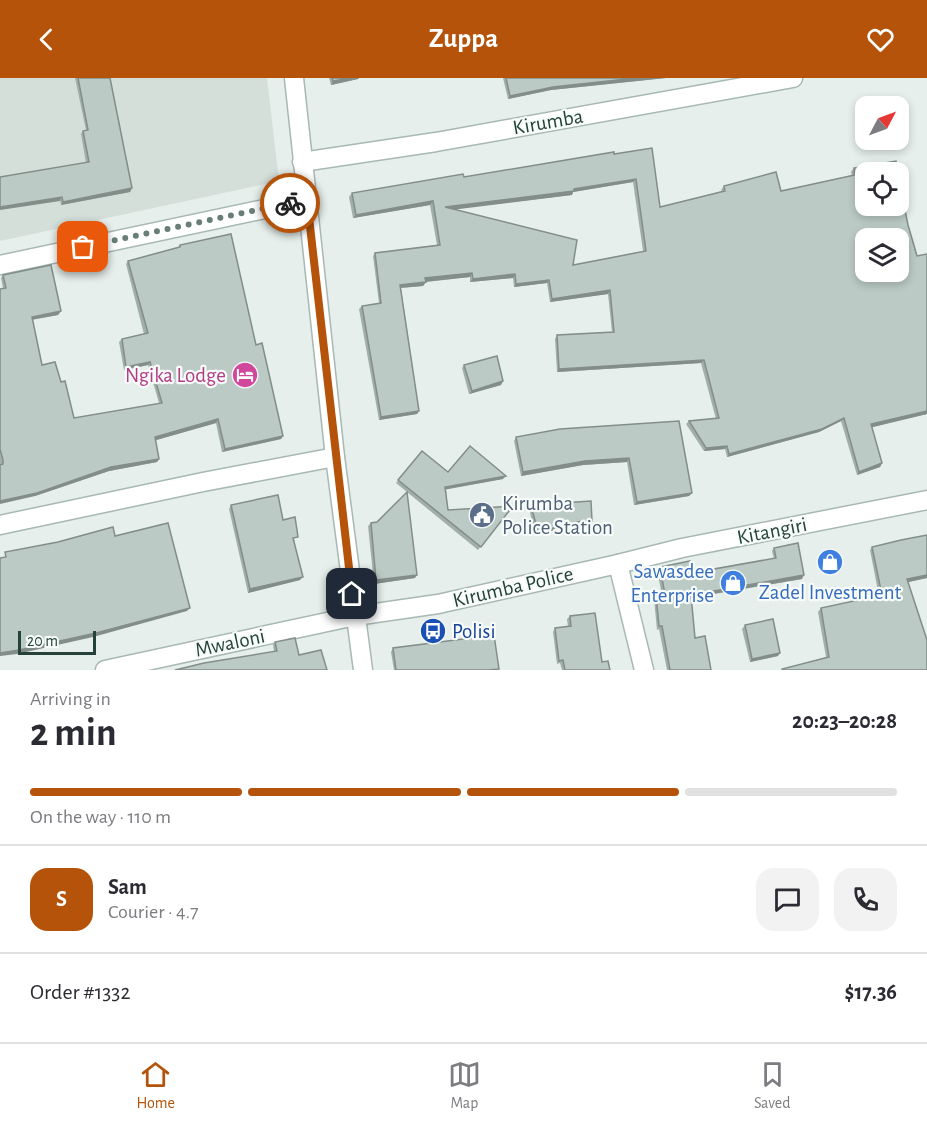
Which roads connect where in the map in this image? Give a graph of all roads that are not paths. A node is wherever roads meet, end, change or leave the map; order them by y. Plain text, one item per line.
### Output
1 (294, 78) edge
2 (793, 78) edge
3 (303, 162) junction
4 (307, 200) junction
5 (0, 265) edge
6 (335, 457) junction
7 (927, 500) edge
8 (0, 525) edge
9 (618, 564) junction
10 (355, 616) junction
11 (105, 670) edge
12 (363, 670) edge
13 (644, 670) edge

1 - 3 street
2 - 3 street, Kirumba
3 - 4 street
4 - 5 street
4 - 6 street
6 - 8 street
6 - 10 street
7 - 9 street, Kitangiri
9 - 10 street, Kirumba Police
9 - 13 street
10 - 11 street, Mwaloni
10 - 12 street

